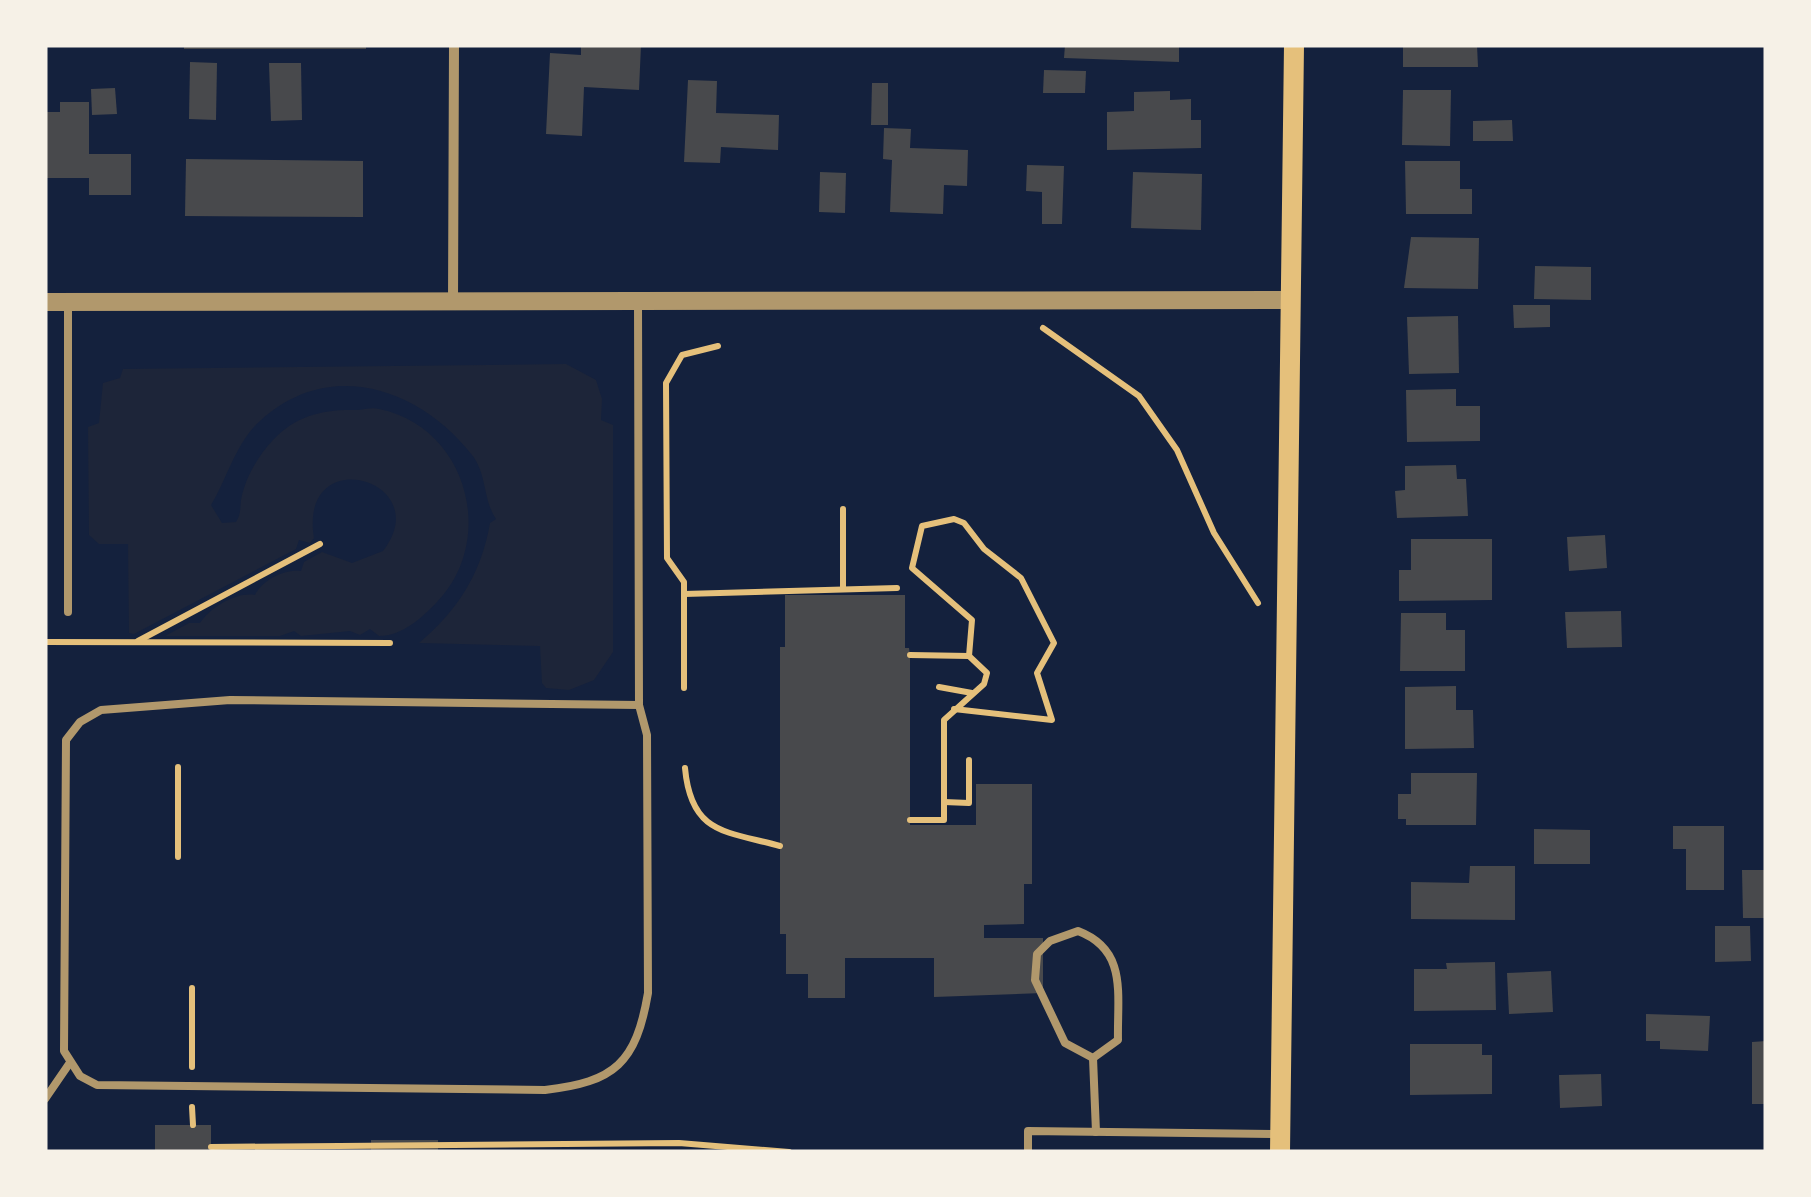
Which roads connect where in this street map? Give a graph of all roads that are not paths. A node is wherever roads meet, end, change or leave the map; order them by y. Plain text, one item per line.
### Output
1 (454, 45) edge
2 (1294, 45) edge
3 (1290, 300) junction
4 (45, 302) edge
5 (68, 302) junction
6 (453, 302) junction
7 (638, 302) junction
8 (68, 612) dead end
9 (640, 705) junction
10 (1093, 1058) junction
11 (70, 1064) junction
12 (45, 1099) edge
13 (1096, 1132) junction
14 (1282, 1146) edge
15 (1028, 1152) edge

1 - 6 street
2 - 3 main road
3 - 7 street
3 - 14 main road
4 - 5 street
5 - 6 street
5 - 8 lane
6 - 7 street
7 - 9 lane
9 - 11 lane
9 - 11 lane
10 - 10 lane
10 - 13 lane
11 - 12 lane
13 - 14 lane
13 - 15 lane

